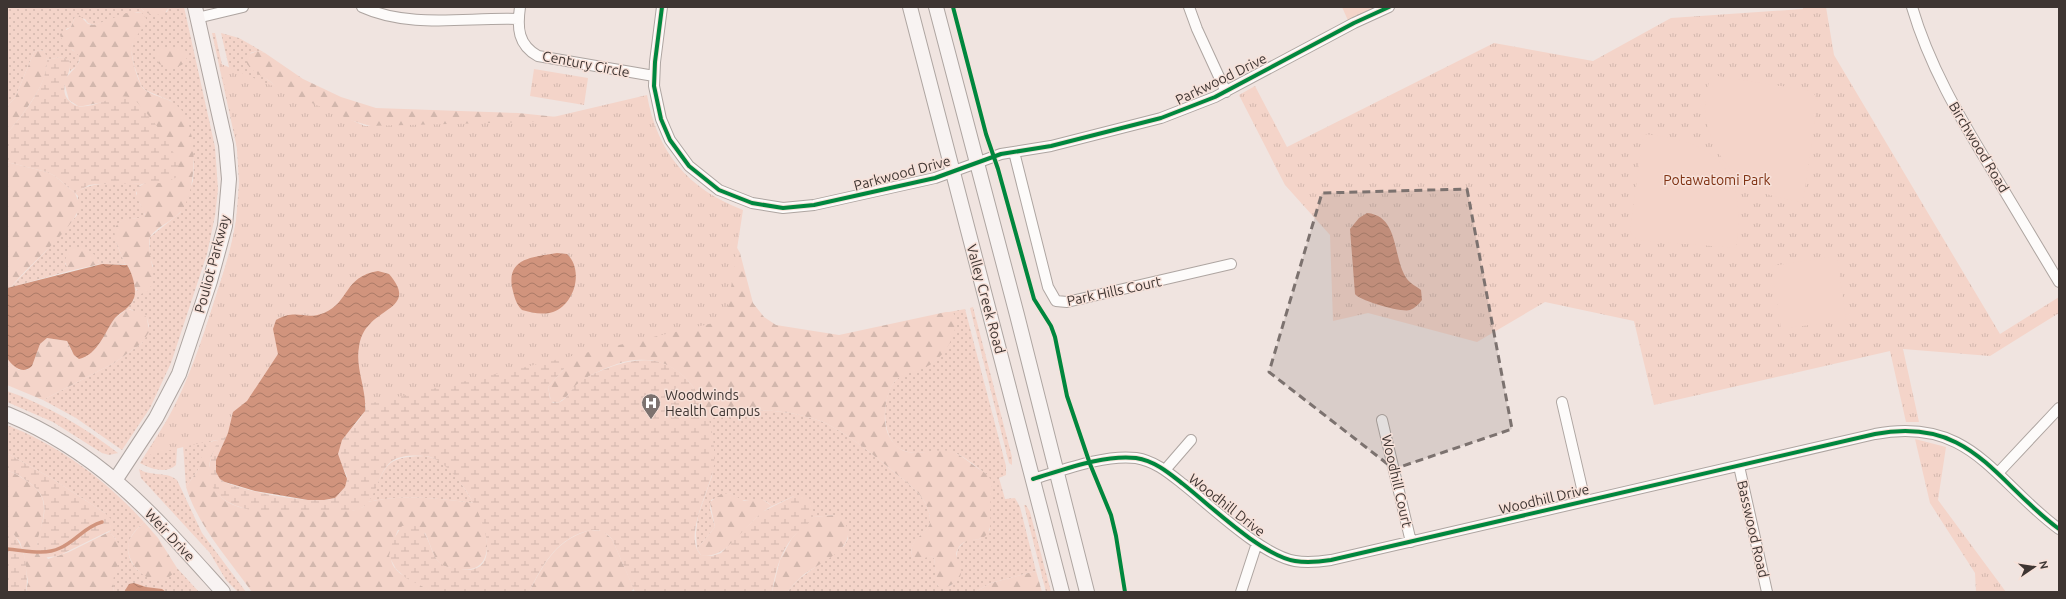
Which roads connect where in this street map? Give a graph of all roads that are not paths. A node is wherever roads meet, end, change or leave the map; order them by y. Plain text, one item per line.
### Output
1 (243, 7) edge
2 (362, 7) edge
3 (520, 7) edge
4 (662, 7) edge
5 (910, 7) edge
6 (936, 7) edge
7 (1189, 7) edge
8 (1389, 7) edge
9 (1912, 7) edge
10 (196, 12) edge
11 (518, 19) junction
12 (654, 76) junction
13 (1226, 92) junction
14 (1014, 152) junction
15 (976, 163) junction
16 (953, 172) junction
17 (1231, 264) dead end
18 (2059, 282) edge
19 (1562, 402) dead end
20 (2059, 408) edge
21 (7, 414) edge
22 (1382, 420) dead end
23 (1191, 440) dead end
24 (1738, 466) junction
25 (1165, 470) junction
26 (1057, 472) junction
27 (1998, 473) junction
28 (116, 479) junction
29 (1033, 479) junction
30 (1585, 501) junction
31 (2059, 529) edge
32 (1411, 542) junction
33 (1257, 543) junction
34 (223, 592) edge
35 (1062, 592) edge
36 (1087, 592) edge
37 (1242, 592) edge
38 (1767, 592) edge

1 - 10 street
2 - 11 street
3 - 11 street, Century Circle
4 - 12 street, Parkwood Drive
5 - 16 main road, Valley Creek Road
6 - 15 main road, Valley Creek Road
7 - 13 street
8 - 13 street, Parkwood Drive
9 - 18 street, Birchwood Road
10 - 28 main road, Pouliot Parkway
11 - 12 street, Century Circle
12 - 16 street, Parkwood Drive
13 - 14 street, Parkwood Drive
14 - 15 street, Parkwood Drive
14 - 17 street, Park Hills Court
15 - 16 street, Parkwood Drive
15 - 26 main road, Valley Creek Road
16 - 29 main road, Valley Creek Road
19 - 30 street
20 - 27 street
21 - 28 main road, Weir Drive
22 - 32 street, Woodhill Court
23 - 25 street
24 - 27 street, Woodhill Drive
24 - 30 street, Woodhill Drive
24 - 38 street, Basswood Road
25 - 26 street, Woodhill Drive
25 - 33 street, Woodhill Drive
26 - 29 street, Woodhill Drive
26 - 36 main road, Valley Creek Road
27 - 31 street, Woodhill Drive
28 - 34 main road, Weir Drive
29 - 35 main road, Valley Creek Road
30 - 32 street, Woodhill Drive
32 - 33 street, Woodhill Drive
33 - 37 street

